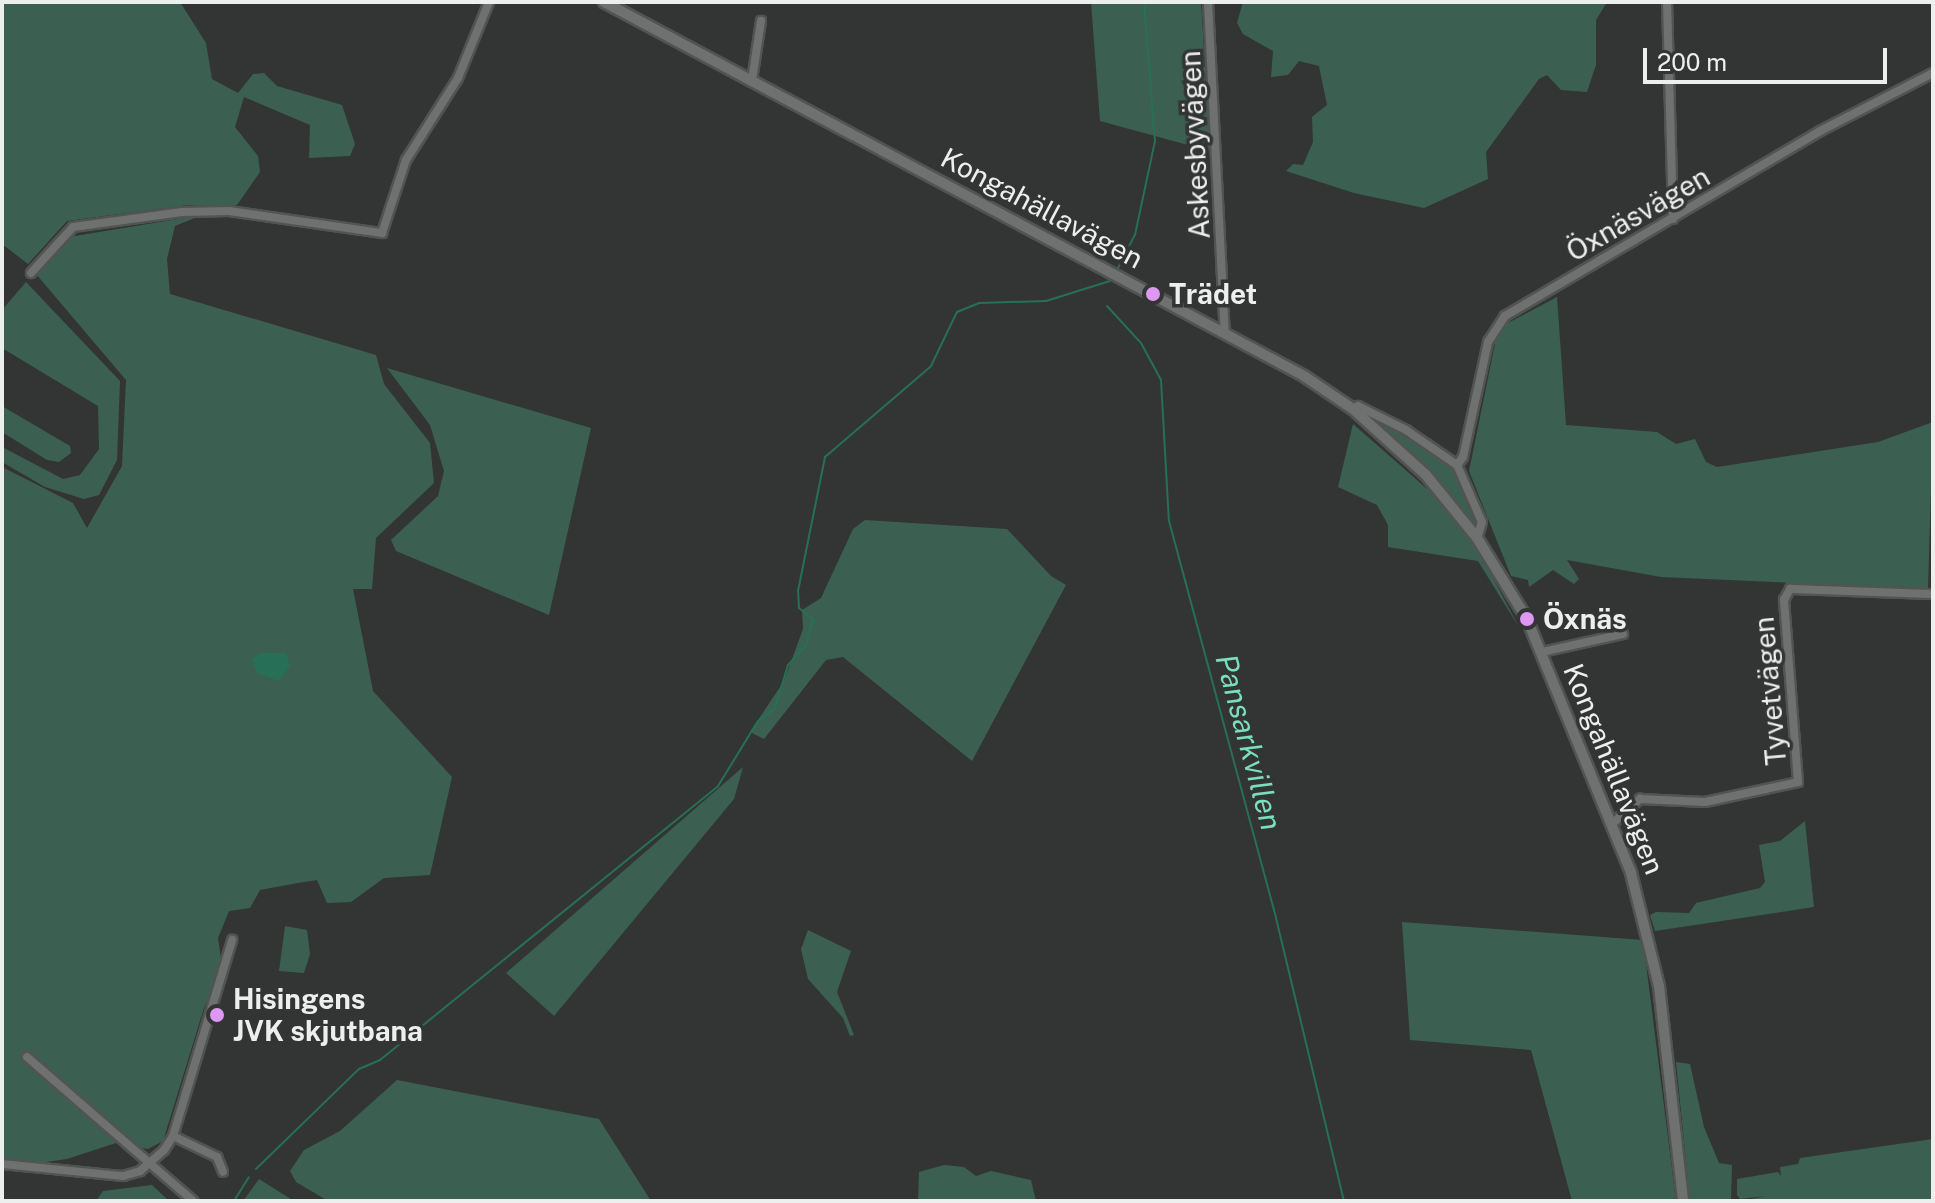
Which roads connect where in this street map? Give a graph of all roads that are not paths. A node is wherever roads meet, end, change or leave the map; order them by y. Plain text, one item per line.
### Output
1 (489, 2) edge
2 (1208, 2) edge
3 (1667, 2) edge
4 (610, 3) edge
5 (761, 21) dead end
6 (1933, 73) edge
7 (752, 80) junction
8 (1673, 219) junction
9 (31, 273) dead end
10 (1225, 333) junction
11 (1353, 409) junction
12 (1457, 465) junction
13 (1477, 538) junction
14 (1933, 594) edge
15 (1623, 634) dead end
16 (1542, 652) junction
17 (1612, 824) junction
18 (232, 940) dead end
19 (27, 1057) dead end
20 (173, 1136) junction
21 (149, 1163) junction
22 (2, 1164) edge
23 (223, 1172) dead end
24 (193, 1201) edge
25 (1683, 1201) edge

1 - 9 street
2 - 10 street, Askesbyvägen
3 - 8 street
4 - 7 street, Kongahällavägen
5 - 7 street
6 - 8 street, Öxnäsvägen
7 - 10 street, Kongahällavägen
8 - 12 street, Öxnäsvägen
10 - 11 street, Kongahällavägen
11 - 12 street
11 - 13 street, Kongahällavägen
12 - 13 street
13 - 16 street, Kongahällavägen
14 - 17 street, Tyvetvägen
15 - 16 street
16 - 17 street, Kongahällavägen
17 - 25 street, Kongahällavägen
18 - 20 street
19 - 21 street
20 - 21 street
20 - 23 street
21 - 22 street
21 - 24 street

